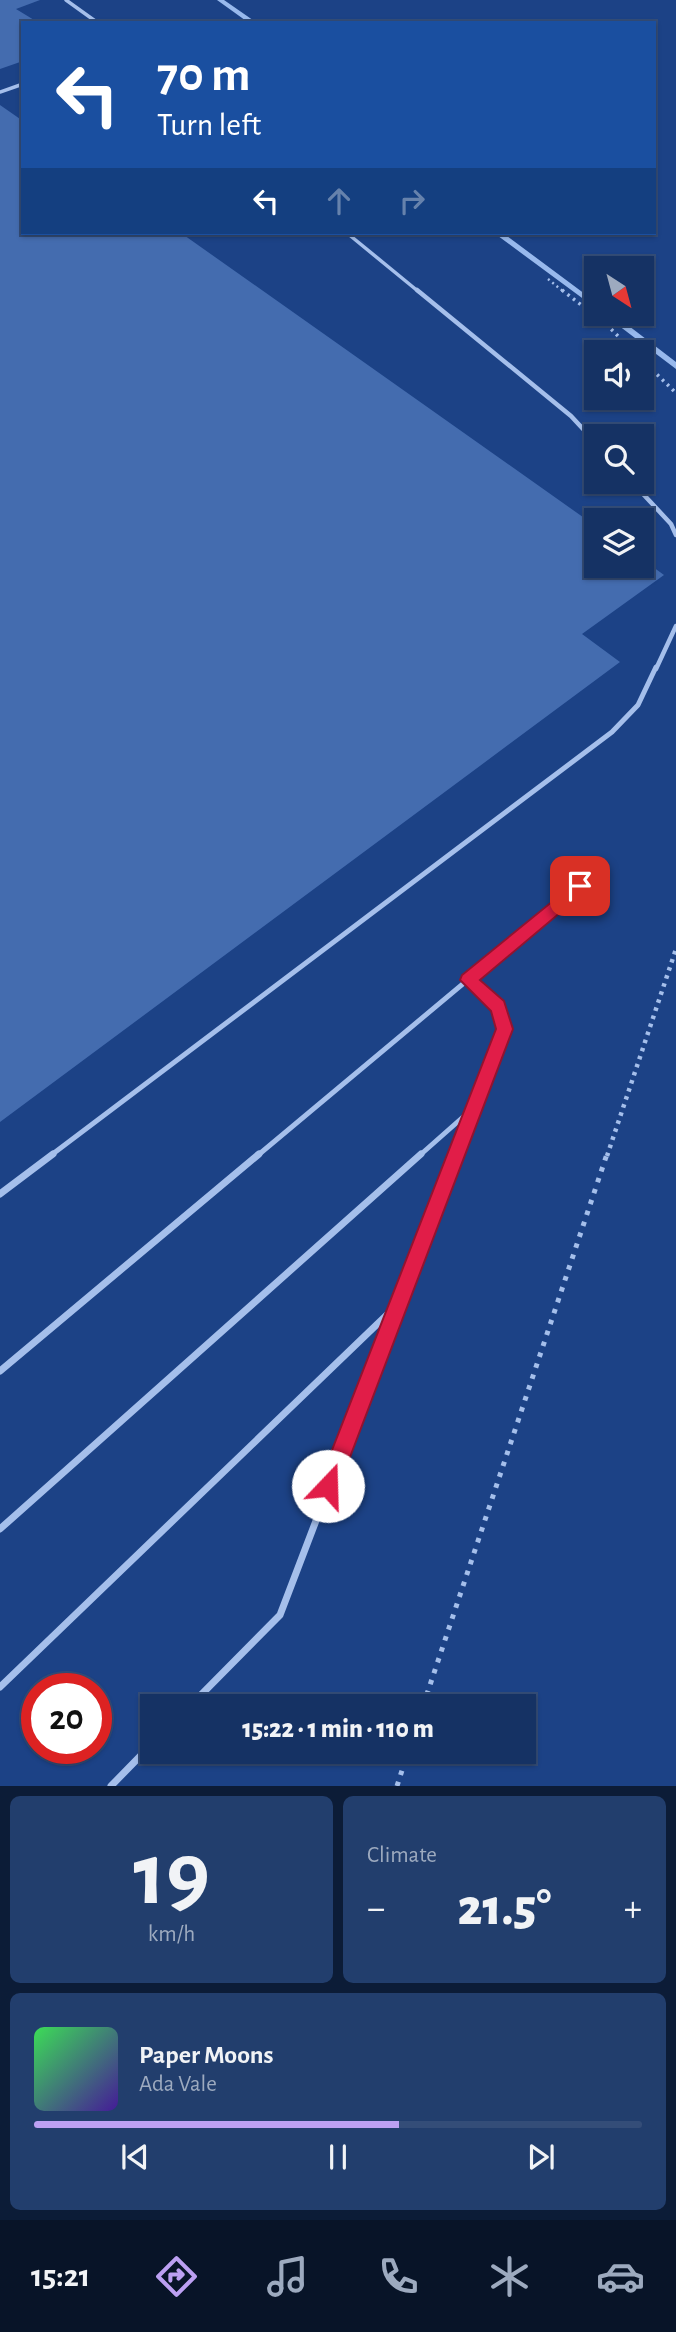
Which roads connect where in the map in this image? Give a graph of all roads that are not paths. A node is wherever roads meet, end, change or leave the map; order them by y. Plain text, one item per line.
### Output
1 (66, 0) edge
2 (95, 21) edge
3 (21, 85) edge
4 (0, 92) edge
5 (349, 235) edge
6 (584, 430) edge
7 (643, 494) edge
8 (676, 535) edge
9 (676, 626) edge
10 (580, 886) dead end
11 (468, 980) junction
12 (473, 1108) junction
13 (0, 1194) edge
14 (396, 1306) junction
15 (0, 1371) edge
16 (0, 1529) edge
17 (0, 1687) edge
18 (202, 1694) edge
19 (140, 1757) edge
20 (111, 1786) edge

1 - 2 lane
3 - 4 lane
5 - 6 lane
7 - 8 lane
9 - 13 lane
10 - 11 lane
11 - 12 lane
11 - 15 lane
12 - 14 lane
12 - 16 lane
14 - 17 lane
14 - 18 lane
19 - 20 lane

